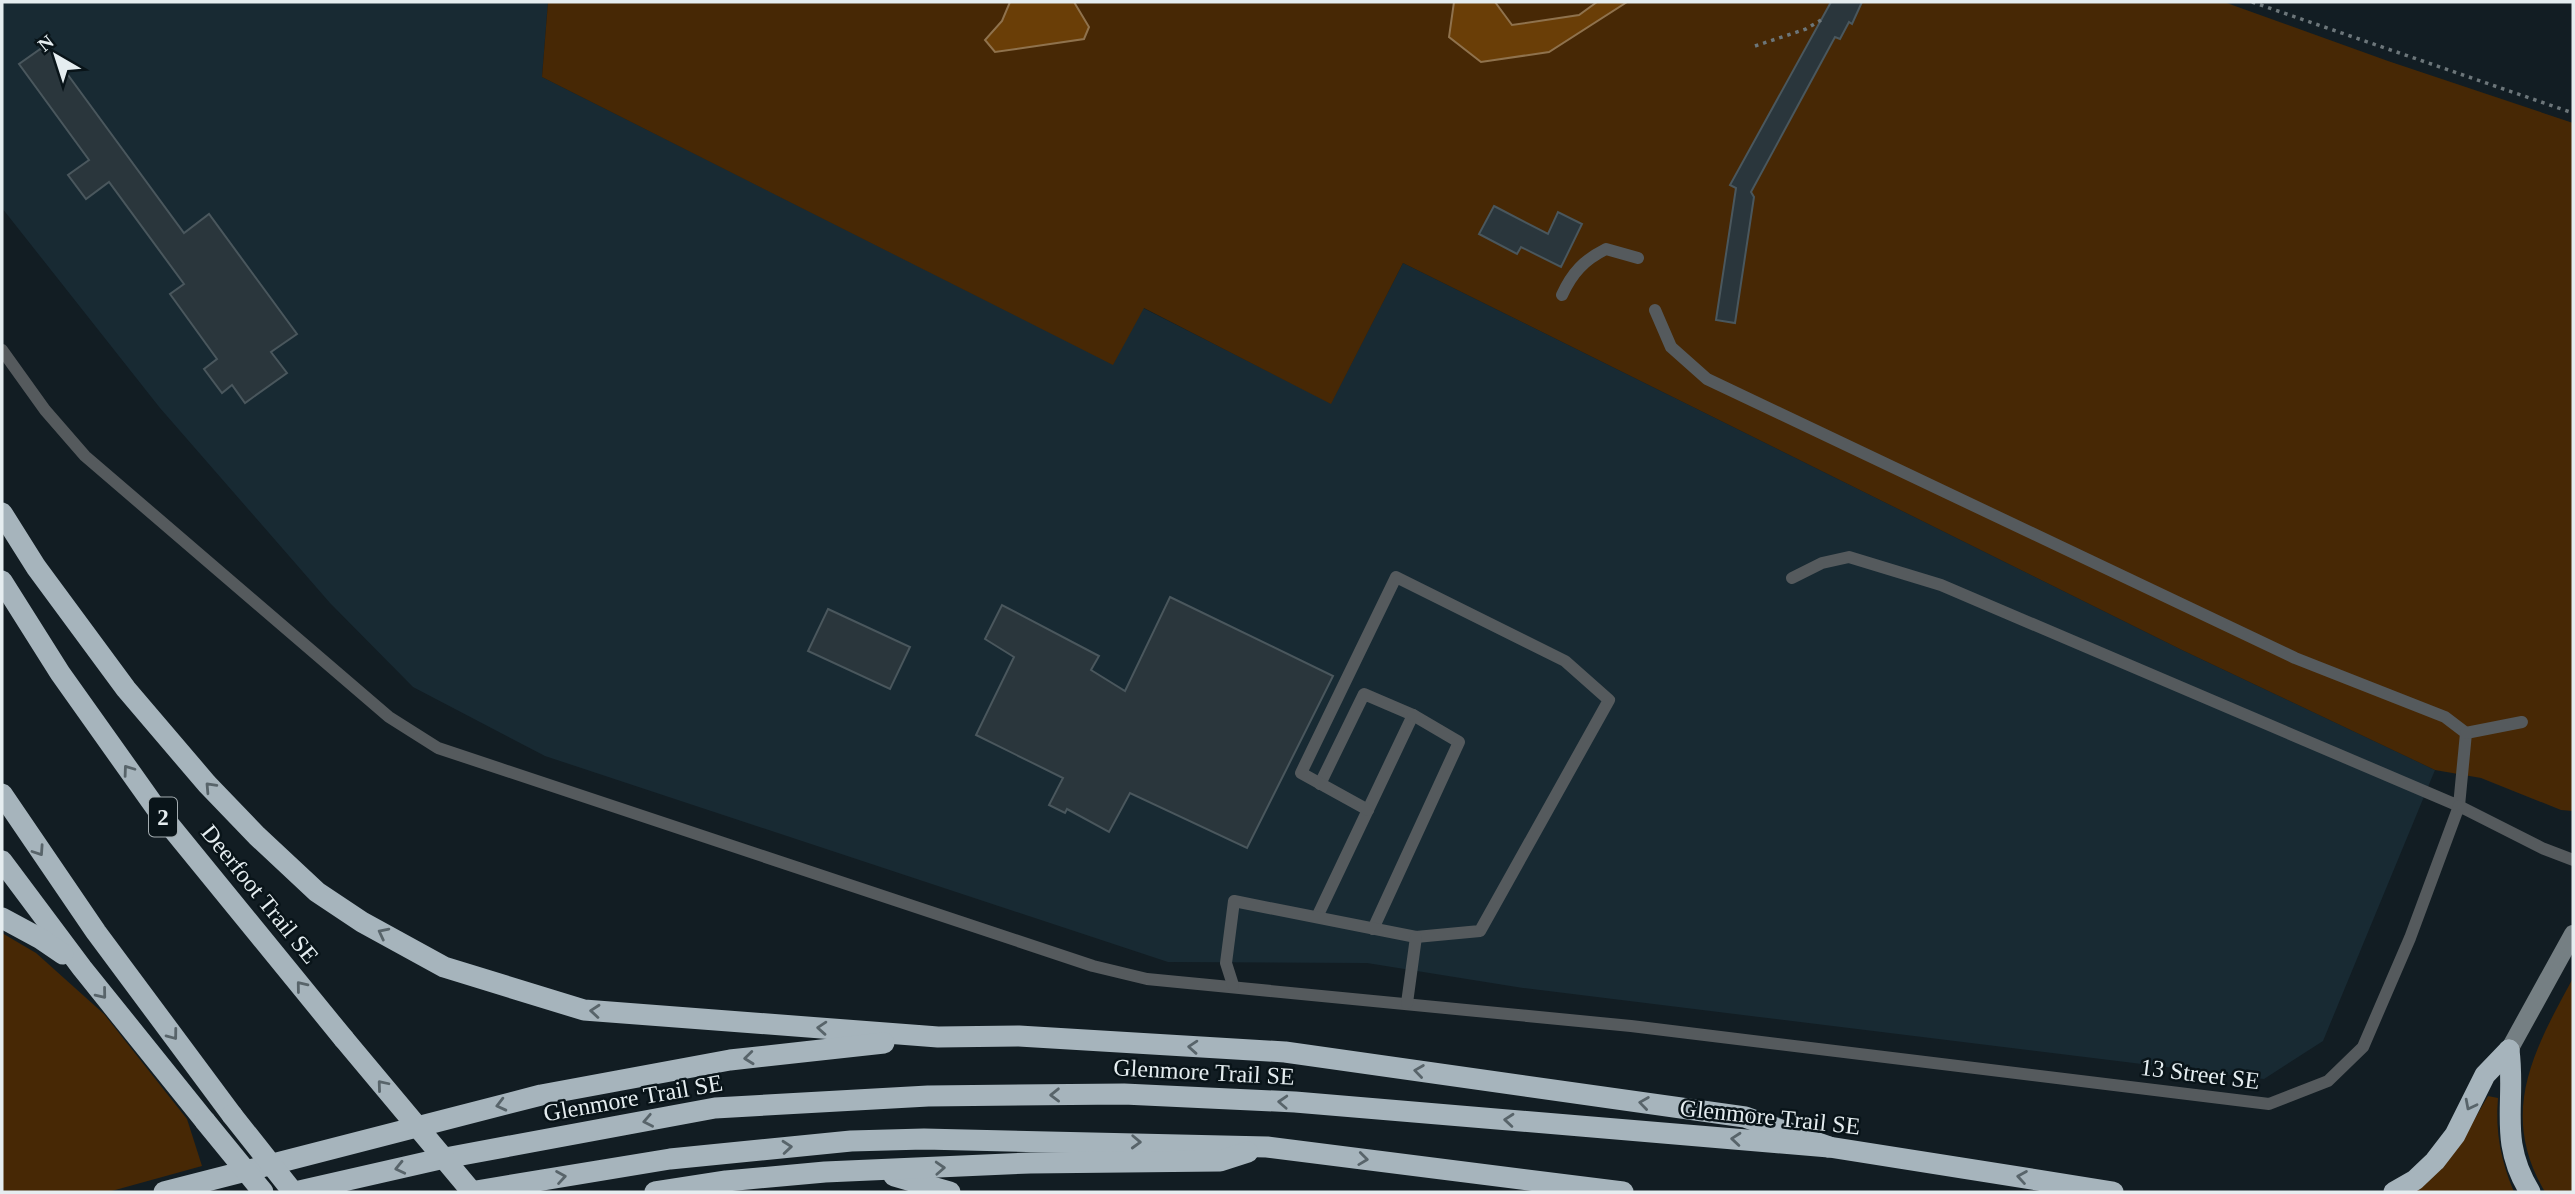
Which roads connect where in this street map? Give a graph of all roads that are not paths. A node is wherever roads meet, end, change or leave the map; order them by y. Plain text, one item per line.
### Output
1 (1639, 258) dead end
2 (1562, 295) dead end
3 (1656, 310) dead end
4 (2, 350) edge
5 (2, 513) edge
6 (1792, 578) dead end
7 (2, 581) edge
8 (1413, 715) junction
9 (2522, 722) dead end
10 (2466, 733) junction
11 (1320, 784) junction
12 (2, 794) edge
13 (2459, 806) junction
14 (1368, 810) junction
15 (2573, 860) edge
16 (2, 862) edge
17 (1317, 917) junction
18 (2, 918) edge
19 (1373, 929) junction
20 (2573, 933) edge
21 (1416, 937) junction
22 (82, 968) junction
23 (1233, 985) junction
24 (1407, 1003) junction
25 (939, 1037) junction
26 (2509, 1050) junction
27 (1267, 1147) junction
28 (1829, 1147) junction
29 (879, 1171) junction
30 (164, 1192) edge
31 (264, 1192) edge
32 (294, 1192) edge
33 (471, 1192) edge
34 (654, 1192) edge
35 (950, 1192) edge
36 (1623, 1192) edge
37 (2113, 1192) edge
38 (2394, 1192) edge
39 (2530, 1192) edge

1 - 2 lane
3 - 10 lane
4 - 23 lane, 13 Street SE
25 -> 5 highway
6 - 13 lane
33 -> 7 highway, Deerfoot Trail SE / 2, bridge
8 - 11 lane
8 - 14 lane
8 - 19 lane
9 - 10 lane
10 - 13 lane, 13 Street SE
11 - 14 lane
11 - 21 lane
12 -> 32 highway, bridge
13 - 15 lane
13 - 24 lane, 13 Street SE
14 - 17 lane
16 - 22 highway
17 - 19 lane
17 - 23 lane
18 - 22 highway
19 - 21 lane
20 - 26 main road
21 - 24 lane
22 -> 31 highway, bridge
23 - 24 lane, 13 Street SE
28 -> 25 highway
25 -> 30 highway
26 -> 38 highway
26 - 39 highway
29 -> 27 highway
33 -> 27 highway
27 -> 36 highway
28 -> 32 highway, Glenmore Trail SE
37 -> 28 highway, Glenmore Trail SE
29 - 34 highway
29 - 35 highway

